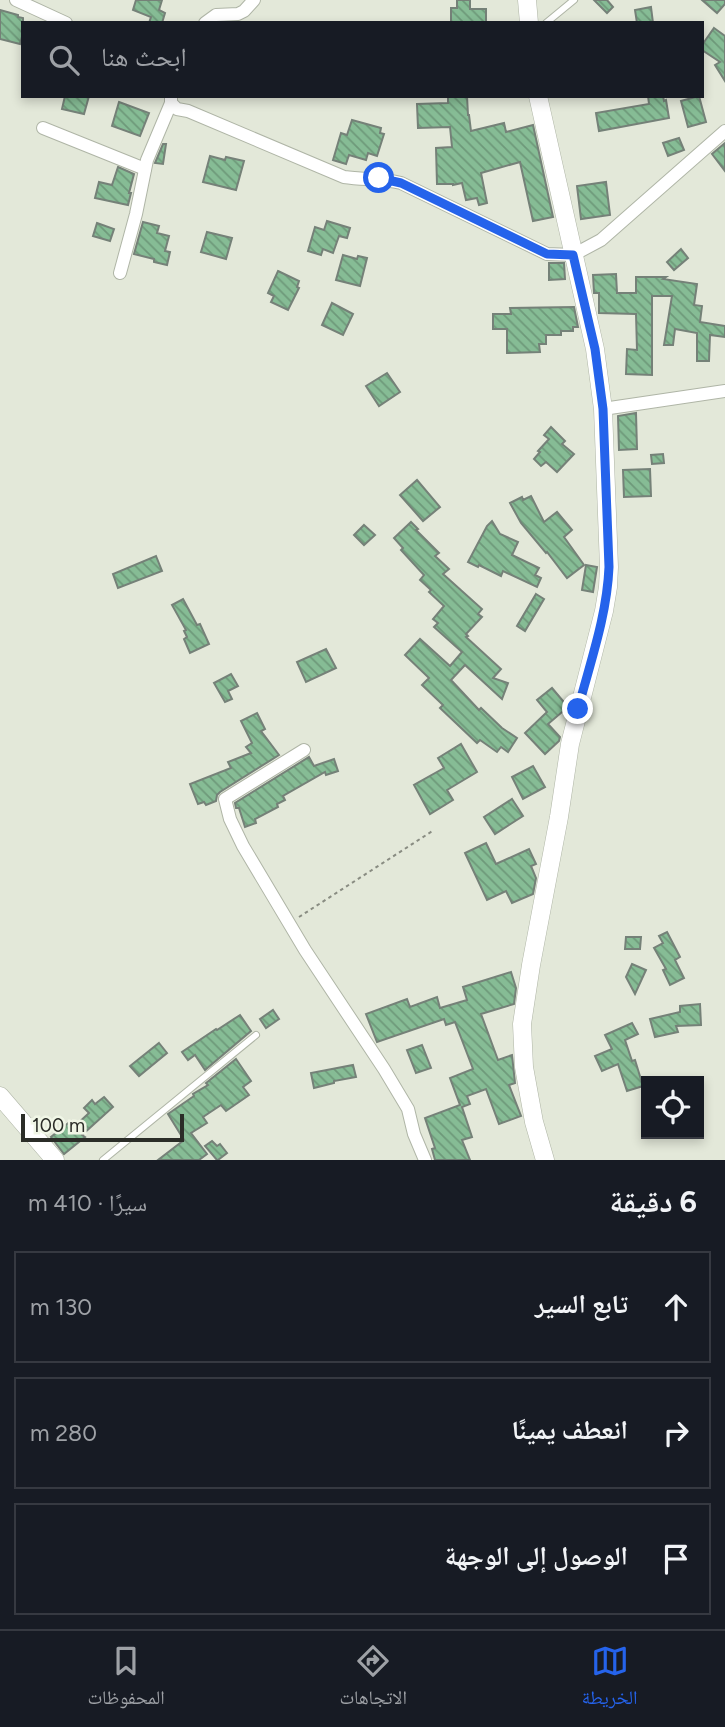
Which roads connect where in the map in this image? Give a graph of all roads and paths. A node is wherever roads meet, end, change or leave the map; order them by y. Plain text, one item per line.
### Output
1 (16, 0) edge
2 (254, 0) edge
3 (527, 0) edge
4 (574, 0) edge
5 (62, 21) edge
6 (208, 21) edge
7 (529, 21) edge
8 (548, 21) edge
9 (538, 98) edge
10 (171, 100) edge
11 (43, 128) dead end
12 (725, 131) edge
13 (145, 169) junction
14 (573, 255) junction
15 (120, 273) dead end
16 (725, 391) edge
17 (603, 409) junction
18 (304, 750) dead end
19 (434, 830) dead end
20 (289, 923) junction
21 (256, 1035) dead end
22 (0, 1096) edge
23 (55, 1160) edge
24 (103, 1160) edge
25 (425, 1160) edge
26 (545, 1160) edge

1 - 5 street
2 - 6 street
3 - 7 street
4 - 8 lane
9 - 14 street
10 - 13 street
10 - 14 street
11 - 13 street
12 - 14 street
13 - 15 street
14 - 17 street
16 - 17 street
17 - 26 street
18 - 20 street
19 - 20 path
20 - 25 street
21 - 24 lane
22 - 23 street

